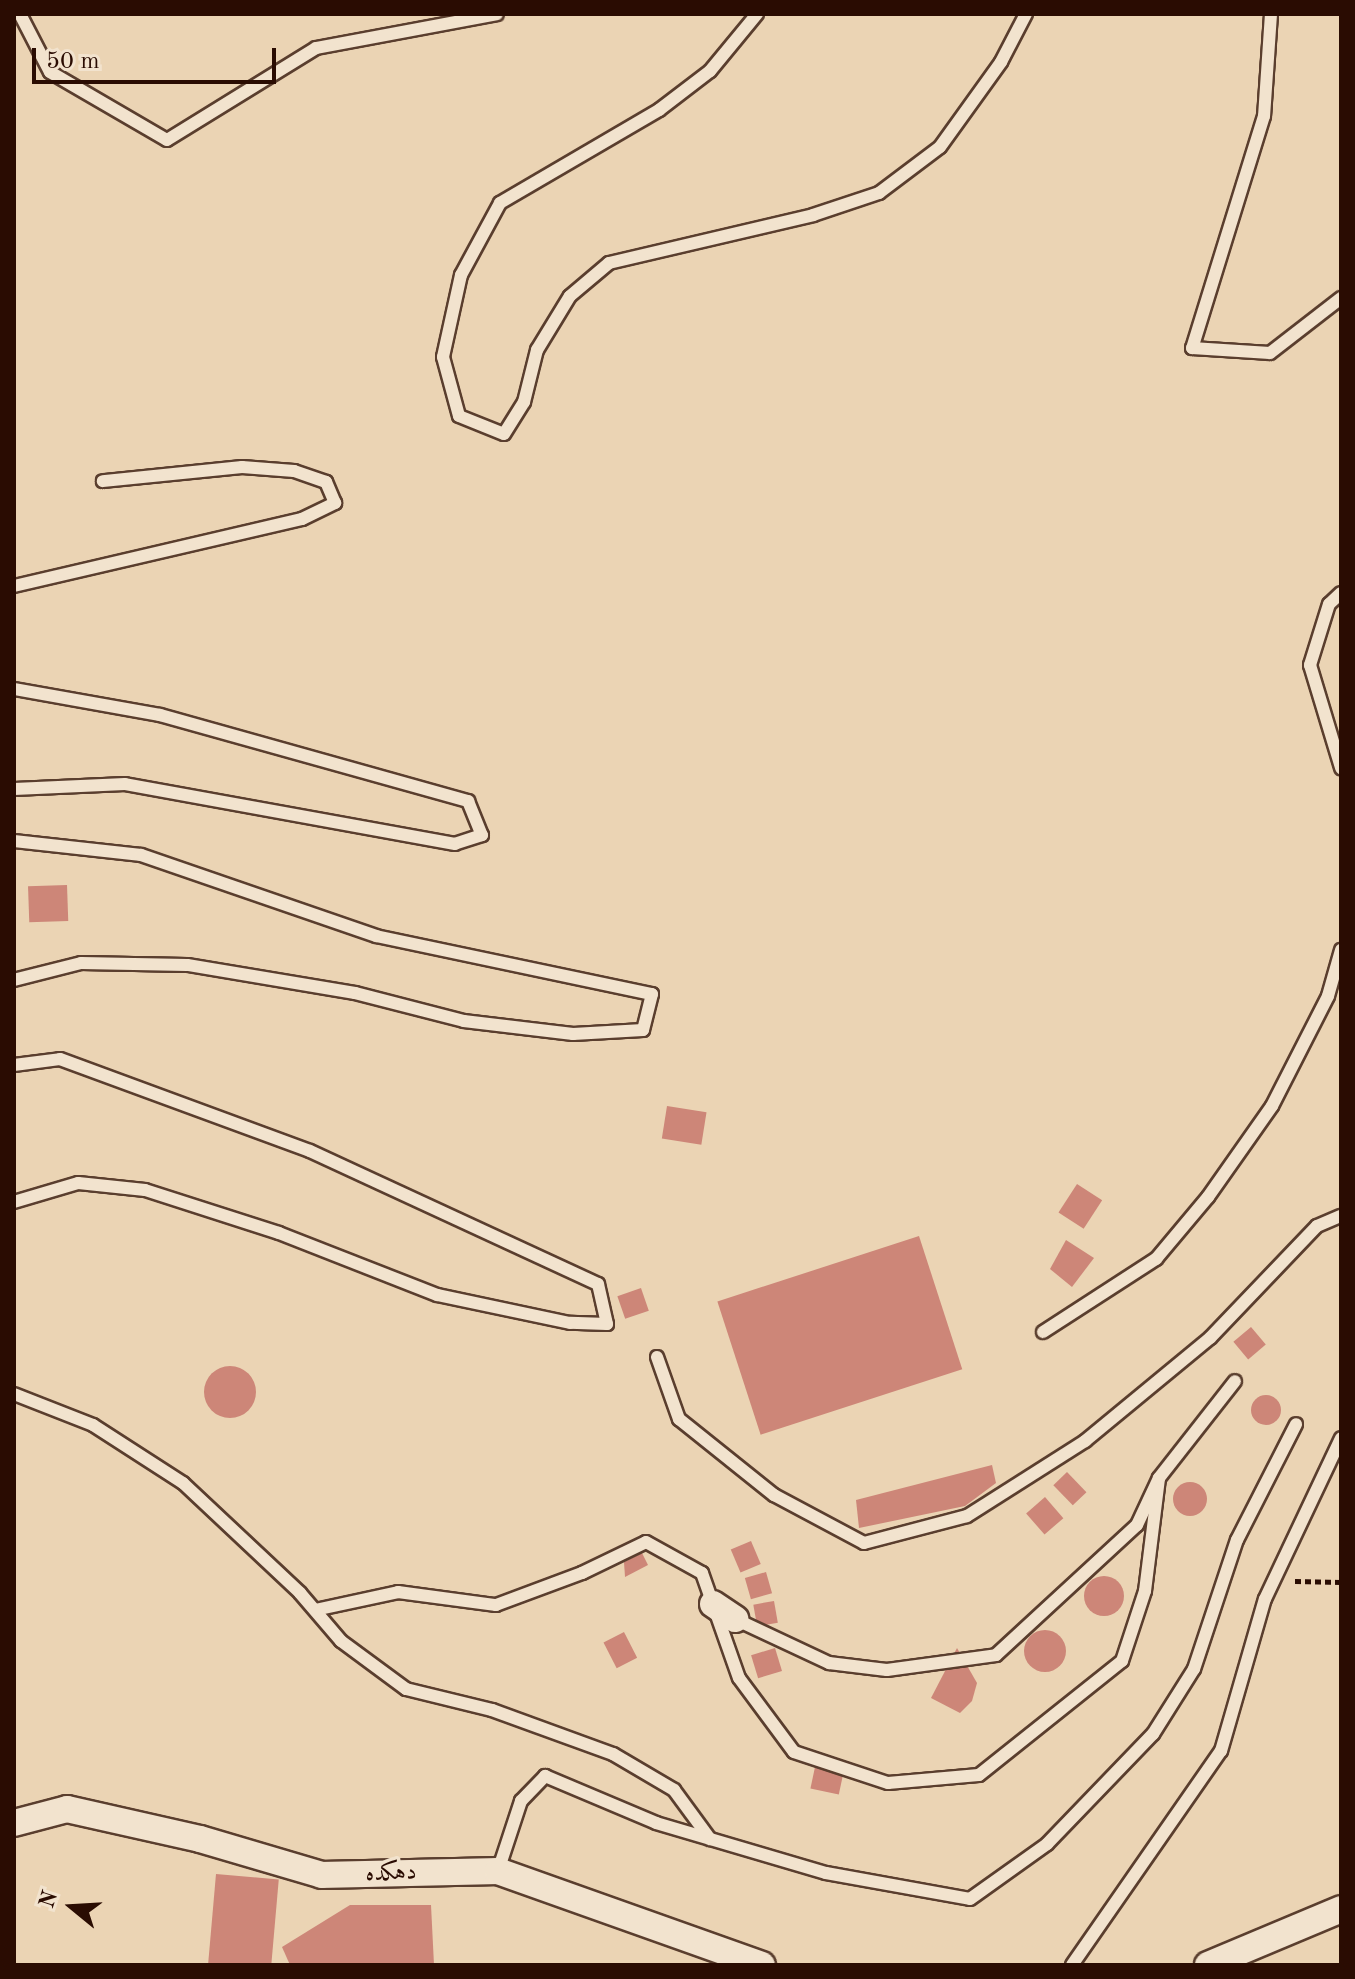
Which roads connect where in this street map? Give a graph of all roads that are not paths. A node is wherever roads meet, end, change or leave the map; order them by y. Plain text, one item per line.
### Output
1 (20, 14) edge
2 (497, 14) edge
3 (757, 14) edge
4 (1026, 14) edge
5 (1271, 14) edge
6 (1341, 298) edge
7 (103, 481) dead end
8 (14, 586) edge
9 (1341, 593) edge
10 (14, 689) edge
11 (1341, 768) edge
12 (14, 789) edge
13 (14, 841) edge
14 (1341, 950) edge
15 (14, 980) edge
16 (14, 1065) edge
17 (14, 1202) edge
18 (1341, 1216) edge
19 (1043, 1332) dead end
20 (657, 1357) dead end
21 (1235, 1381) dead end
22 (14, 1394) edge
23 (1296, 1424) dead end
24 (1341, 1438) edge
25 (1159, 1478) junction
26 (713, 1604) junction
27 (315, 1610) junction
28 (735, 1619) joint
29 (14, 1823) edge
30 (710, 1839) junction
31 (498, 1871) junction
32 (1341, 1909) edge
33 (762, 1965) edge
34 (1072, 1965) edge
35 (1208, 1965) edge

1 - 2 lane
3 - 4 lane
5 - 6 lane
7 - 8 lane
9 - 11 lane
10 - 12 lane
13 - 15 lane
14 - 19 lane
16 - 17 lane
18 - 20 lane
21 - 25 lane
22 - 27 lane
23 - 30 lane
24 - 34 lane
25 - 26 lane
25 - 28 lane
26 - 27 lane
26 - 28 street
27 - 30 lane
29 - 31 street, دهکده
30 - 31 lane
31 - 33 street, دهکده
32 - 35 street

